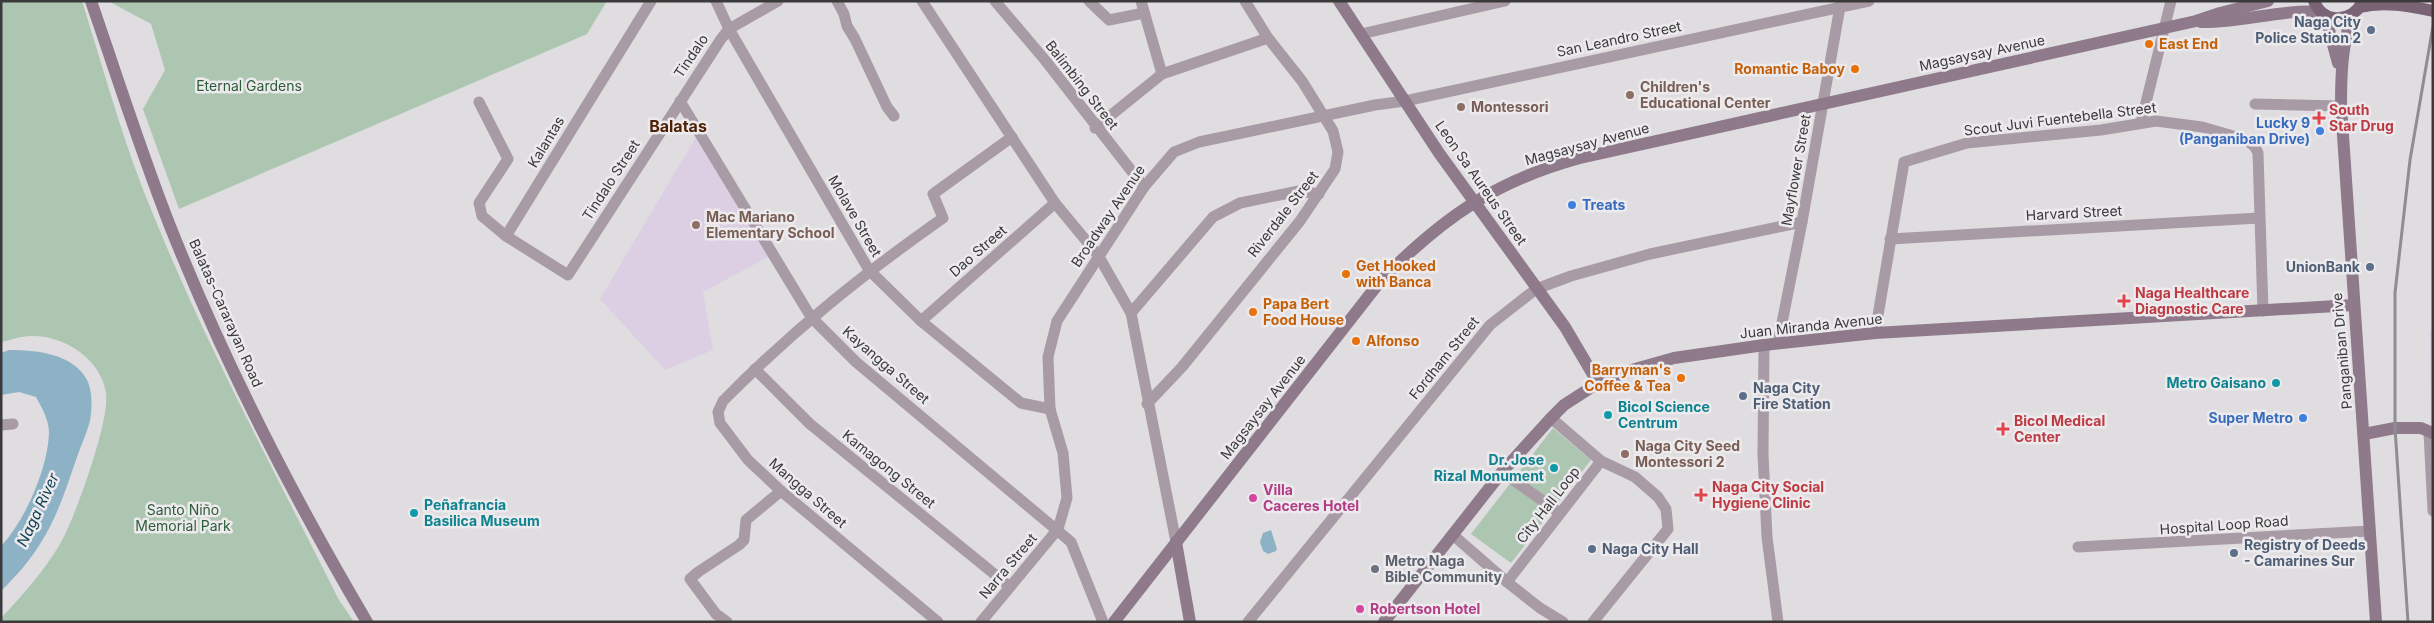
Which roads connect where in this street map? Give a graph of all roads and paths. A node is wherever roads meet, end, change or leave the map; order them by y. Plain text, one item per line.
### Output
1 (92, 1) edge
2 (652, 1) edge
3 (716, 1) edge
4 (778, 1) edge
5 (837, 1) edge
6 (922, 1) edge
7 (995, 1) edge
8 (1089, 1) edge
9 (1141, 1) edge
10 (1245, 1) edge
11 (1338, 1) edge
12 (1506, 1) edge
13 (1869, 1) edge
14 (2171, 1) edge
15 (2268, 1) edge
16 (1841, 4) edge
17 (2404, 4) edge
18 (2358, 8) edge
19 (2320, 9) edge
20 (2433, 12) edge
21 (1144, 13) junction
22 (2196, 21) junction
23 (2165, 28) junction
24 (729, 29) junction
25 (1361, 34) junction
26 (1268, 38) junction
27 (1162, 74) junction
28 (2341, 78) junction
29 (680, 101) junction
30 (1405, 101) junction
31 (479, 102) dead end
32 (1824, 103) junction
33 (2255, 104) dead end
34 (2341, 106) junction
35 (894, 116) dead end
36 (1324, 116) junction
37 (2141, 123) junction
38 (1095, 128) junction
39 (1012, 137) junction
40 (1144, 187) junction
41 (1319, 194) junction
42 (1475, 201) junction
43 (1056, 203) junction
44 (2259, 218) junction
45 (1802, 222) junction
46 (506, 236) junction
47 (1890, 239) junction
48 (1098, 255) junction
49 (869, 270) junction
50 (1536, 288) junction
51 (2353, 305) junction
52 (2263, 311) junction
53 (1131, 313) junction
54 (811, 317) junction
55 (921, 321) junction
56 (1875, 333) junction
57 (1778, 343) junction
58 (1764, 345) junction
59 (755, 368) junction
60 (1598, 383) junction
61 (1147, 404) junction
62 (1050, 409) junction
63 (1551, 418) junction
64 (2431, 433) edge
65 (2364, 434) junction
66 (1601, 461) junction
67 (1502, 472) junction
68 (781, 490) junction
69 (2433, 511) edge
70 (1560, 513) junction
71 (1058, 529) junction
72 (2370, 531) junction
73 (1453, 534) junction
74 (1176, 542) junction
75 (2078, 548) dead end
76 (1507, 582) junction
77 (1009, 586) junction
78 (367, 622) edge
79 (727, 622) edge
80 (938, 622) edge
81 (981, 622) edge
82 (1103, 622) edge
83 (1114, 622) edge
84 (1190, 622) edge
85 (1248, 622) edge
86 (1384, 622) edge
87 (1563, 622) edge
88 (1593, 622) edge
89 (1778, 622) edge
90 (2376, 622) edge

1 - 78 main road, Balatas-Cararayan Road
2 - 46 street, Kalantas
3 - 24 street, Molave Street
4 - 24 street
5 - 35 street
6 - 39 street
7 - 38 street, Balimbing Street
8 - 21 street
9 - 21 street
10 - 26 street, Riverdale Street
11 - 25 main road, Leon Sa Aureus Street
12 - 25 street
13 - 16 street
14 - 23 street
15 - 22 main road, Magsaysay Avenue
16 - 30 street, San Leandro Street
16 - 32 street, Mayflower Street
17 - 18 main road
17 - 20 main road
18 - 19 main road
18 - 28 main road, Panganiban Drive
19 - 22 main road, Magsaysay Avenue
19 - 28 main road, Panganiban Drive
21 - 27 street
22 - 23 main road, Magsaysay Avenue
23 - 32 main road, Magsaysay Avenue
23 - 37 street
24 - 29 street, Tindalo
24 - 49 street, Molave Street
25 - 30 main road, Leon Sa Aureus Street
26 - 27 street
26 - 36 street, Riverdale Street
27 - 38 street
28 - 34 main road, Panganiban Drive
29 - 46 street, Tindalo Street
29 - 54 street, Kayangga Street
30 - 36 street, Broadway Avenue
30 - 42 main road, Leon Sa Aureus Street
31 - 46 street
32 - 42 main road, Magsaysay Avenue
32 - 45 street, Mayflower Street
33 - 34 street
34 - 51 main road, Panganiban Drive
36 - 40 street, Broadway Avenue
36 - 41 street, Riverdale Street
37 - 44 street, Scout Juvi Fuentebella Street
37 - 47 street, Scout Juvi Fuentebella Street
38 - 40 street, Balimbing Street
39 - 43 street
39 - 49 street, Mangga Street
40 - 48 street, Broadway Avenue
41 - 53 street
41 - 61 street, Riverdale Street
42 - 50 main road, Leon Sa Aureus Street
42 - 74 main road, Magsaysay Avenue
43 - 48 street
43 - 55 street, Dao Street
44 - 47 street, Harvard Street
44 - 52 street, Scout Juvi Fuentebella Street
45 - 50 street, Fordham Street
45 - 57 street, Mayflower Street
47 - 56 street, Scout Juvi Fuentebella Street
48 - 53 street
48 - 62 street, Broadway Avenue
49 - 54 street, Mangga Street
49 - 55 street, Molave Street
50 - 60 main road, Leon Sa Aureus Street
50 - 85 street, Fordham Street
51 - 52 main road, Juan Miranda Avenue
51 - 65 main road, Panganiban Drive
52 - 56 main road, Juan Miranda Avenue
53 - 61 street
54 - 59 street, Mangga Street
54 - 71 street, Kayangga Street
55 - 62 street, Molave Street
56 - 57 main road, Juan Miranda Avenue
57 - 58 main road, Juan Miranda Avenue
58 - 60 main road, Juan Miranda Avenue
58 - 89 street
59 - 68 street, Mangga Street
59 - 77 street, Kamagong Street
60 - 63 main road, Juan Miranda Avenue
61 - 74 street
62 - 71 street, Broadway Avenue
63 - 66 street
63 - 67 main road, Juan Miranda Avenue
64 - 65 main road
64 - 69 street
65 - 72 main road, Panganiban Drive
66 - 70 street, City Hall Loop
66 - 88 street
67 - 70 street
67 - 73 main road, Juan Miranda Avenue
68 - 79 street
68 - 80 street, Mangga Street
70 - 76 street, City Hall Loop
71 - 77 street, Narra Street
71 - 82 street, Kayangga Street
72 - 75 street, Hospital Loop Road
72 - 90 main road, Panganiban Drive
73 - 76 street
73 - 86 main road, Juan Miranda Avenue
74 - 83 main road, Magsaysay Avenue
74 - 84 main road
76 - 87 street
77 - 81 street, Narra Street

